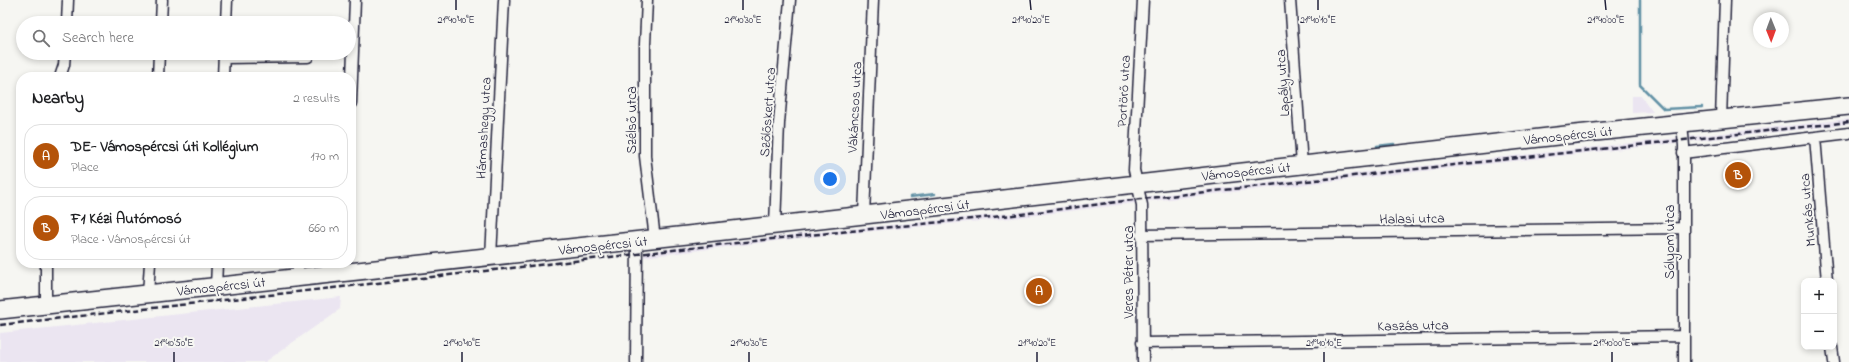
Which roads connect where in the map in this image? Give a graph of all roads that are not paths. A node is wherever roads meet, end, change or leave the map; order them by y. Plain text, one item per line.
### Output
1 (68, 0) edge
2 (162, 0) edge
3 (227, 0) edge
4 (355, 0) edge
5 (504, 0) edge
6 (647, 0) edge
7 (790, 0) edge
8 (873, 0) edge
9 (1143, 0) edge
10 (1290, 0) edge
11 (1725, 0) edge
12 (67, 16) edge
13 (161, 16) edge
14 (226, 16) edge
15 (354, 16) edge
16 (64, 60) edge
17 (159, 60) edge
18 (224, 60) edge
19 (353, 60) edge
20 (62, 72) edge
21 (158, 72) edge
22 (223, 72) edge
23 (352, 72) edge
24 (1849, 106) edge
25 (1721, 119) junction
26 (1682, 123) junction
27 (1849, 133) edge
28 (1815, 137) junction
29 (1683, 152) junction
30 (1302, 165) junction
31 (1137, 183) junction
32 (864, 215) junction
33 (775, 225) junction
34 (1683, 228) junction
35 (1141, 235) junction
36 (655, 239) junction
37 (637, 241) junction
38 (491, 257) junction
39 (356, 266) edge
40 (46, 268) edge
41 (150, 268) edge
42 (217, 268) edge
43 (328, 268) edge
44 (298, 270) edge
45 (1827, 278) edge
46 (216, 287) junction
47 (148, 294) junction
48 (46, 305) junction
49 (0, 310) edge
50 (1684, 336) junction
51 (1142, 343) junction
52 (1832, 350) edge
53 (636, 362) edge
54 (1143, 362) edge
55 (1684, 362) edge
56 (1834, 362) edge

1 - 12 street
2 - 13 street
3 - 14 street
4 - 15 street
5 - 38 street, Hármashegy utca
6 - 36 street, Szélső utca
7 - 33 street, Szőlőskert utca
8 - 32 street, Vákáncsos utca
9 - 31 street, Portörő utca
10 - 30 street, Lapály utca
11 - 25 street
16 - 20 street
17 - 21 street
18 - 22 street
19 - 23 street
24 - 25 main road, Vámospércsi út
25 - 26 main road, Vámospércsi út
26 - 29 street, Sólyom utca
26 - 30 main road, Vámospércsi út
27 - 28 street
28 - 29 street
28 - 45 street, Munkás utca
29 - 34 street, Sólyom utca
30 - 31 main road, Vámospércsi út
31 - 32 main road, Vámospércsi út
31 - 35 street, Veres Péter utca
32 - 33 main road, Vámospércsi út
33 - 36 main road, Vámospércsi út
34 - 35 street, Halasi utca
34 - 50 street, Sólyom utca
35 - 51 street, Veres Péter utca
36 - 37 main road, Vámospércsi út
37 - 38 main road, Vámospércsi út
37 - 53 street
38 - 39 main road, Vámospércsi út
40 - 48 street
41 - 47 street
42 - 46 street
43 - 44 main road, Vámospércsi út
44 - 46 main road, Vámospércsi út
46 - 47 main road, Vámospércsi út
47 - 48 main road, Vámospércsi út
48 - 49 main road, Vámospércsi út
50 - 51 street, Kaszás utca
50 - 55 street, Sólyom utca
51 - 54 street, Veres Péter utca
52 - 56 street

